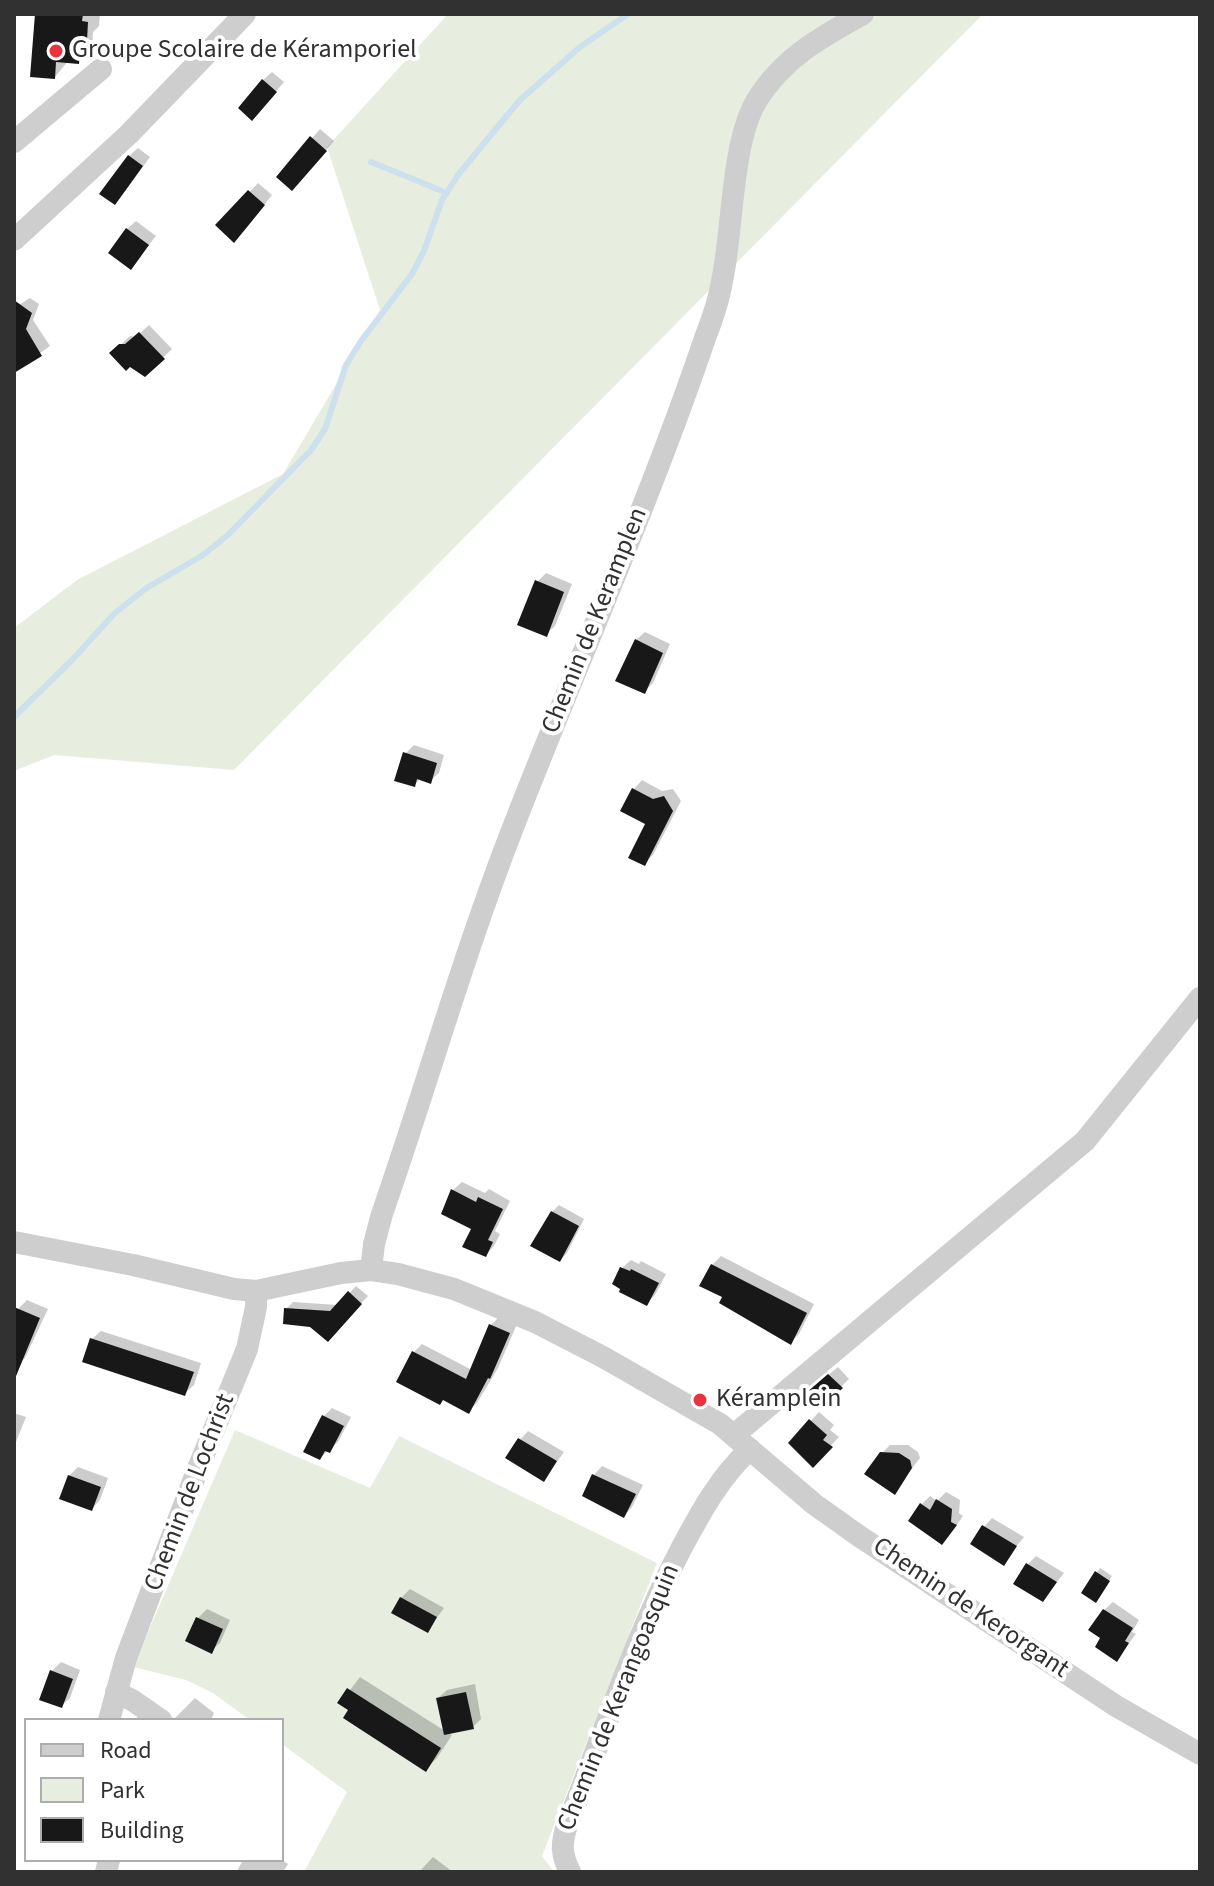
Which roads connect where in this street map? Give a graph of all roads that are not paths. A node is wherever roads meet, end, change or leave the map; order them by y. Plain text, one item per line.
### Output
1 (245, 14) edge
2 (863, 14) edge
3 (101, 69) dead end
4 (14, 142) edge
5 (14, 240) edge
6 (1200, 998) edge
7 (14, 1242) edge
8 (371, 1270) junction
9 (256, 1291) junction
10 (742, 1442) junction
11 (116, 1692) junction
12 (110, 1718) edge
13 (158, 1718) edge
14 (1200, 1754) edge
15 (570, 1872) edge

1 - 5 street
2 - 8 street, Chemin de Keramplen
3 - 4 street
6 - 10 street, Chemin de Kerangoasquin
7 - 9 street
8 - 9 street, Chemin de Kerorgant
8 - 10 street, Chemin de Kerorgant
9 - 11 street, Chemin de Lochrist
10 - 14 street, Chemin de Kerorgant
10 - 15 street, Chemin de Kerangoasquin
11 - 12 street, Chemin de Lochrist
11 - 13 street

